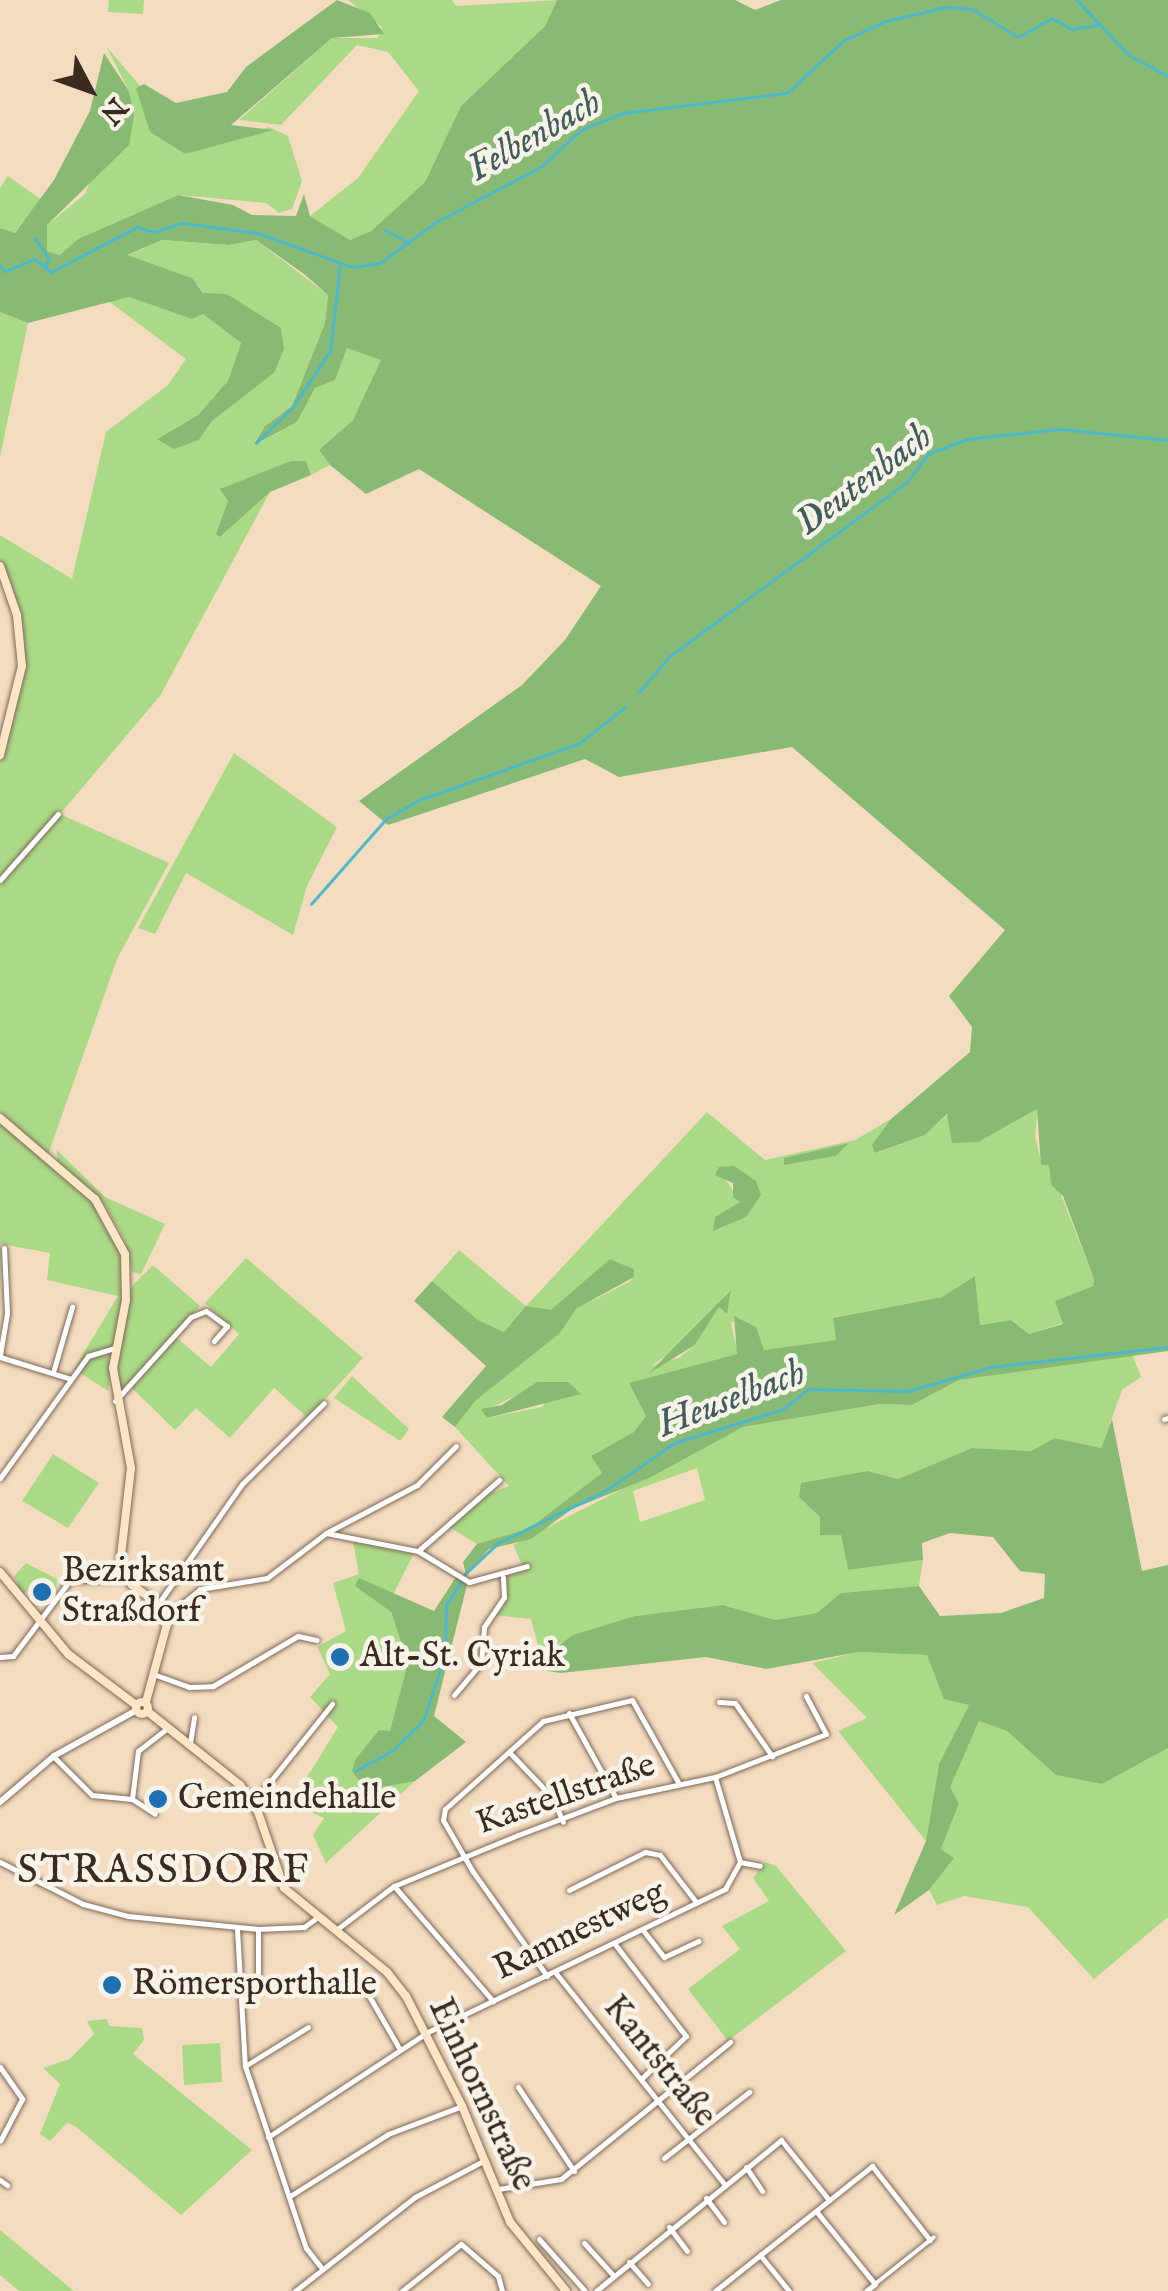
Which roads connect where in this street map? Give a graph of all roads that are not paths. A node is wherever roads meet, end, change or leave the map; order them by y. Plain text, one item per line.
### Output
1 (0, 566) edge
2 (0, 755) edge
3 (58, 814) dead end
4 (0, 880) edge
5 (0, 1118) edge
6 (4, 1248) dead end
7 (72, 1307) dead end
8 (214, 1341) dead end
9 (114, 1348) junction
10 (0, 1356) edge
11 (54, 1370) junction
12 (71, 1380) junction
13 (115, 1401) junction
14 (324, 1404) dead end
15 (456, 1446) dead end
16 (0, 1478) edge
17 (499, 1480) dead end
18 (326, 1533) junction
19 (418, 1551) junction
20 (527, 1566) dead end
21 (0, 1572) edge
22 (502, 1577) junction
23 (126, 1578) junction
24 (158, 1604) junction
25 (166, 1618) junction
26 (38, 1622) junction
27 (316, 1640) dead end
28 (0, 1657) edge
29 (156, 1675) junction
30 (454, 1696) dead end
31 (806, 1696) dead end
32 (718, 1702) dead end
33 (332, 1704) dead end
34 (141, 1707) junction
35 (569, 1712) junction
36 (194, 1716) dead end
37 (167, 1728) junction
38 (190, 1746) junction
39 (510, 1753) junction
40 (54, 1756) junction
41 (772, 1756) junction
42 (715, 1776) junction
43 (678, 1783) junction
44 (616, 1798) junction
45 (132, 1799) junction
46 (0, 1802) edge
47 (253, 1803) junction
48 (155, 1814) dead end
49 (563, 1822) junction
50 (465, 1858) junction
51 (0, 1862) edge
52 (740, 1862) junction
53 (760, 1866) dead end
54 (394, 1886) junction
55 (569, 1890) dead end
56 (696, 1902) junction
57 (318, 1917) junction
58 (237, 1929) junction
59 (258, 1929) junction
60 (642, 1929) junction
61 (336, 1930) junction
62 (698, 1940) dead end
63 (614, 1943) junction
64 (555, 1972) junction
65 (258, 1974) dead end
66 (546, 1976) junction
67 (365, 1989) dead end
68 (494, 2002) junction
69 (308, 2027) dead end
70 (428, 2032) junction
71 (730, 2042) dead end
72 (399, 2048) junction
73 (246, 2066) junction
74 (0, 2067) edge
75 (640, 2079) junction
76 (518, 2087) dead end
77 (749, 2092) dead end
78 (658, 2099) junction
79 (462, 2106) junction
80 (268, 2137) junction
81 (688, 2139) junction
82 (0, 2141) edge
83 (664, 2158) dead end
84 (483, 2161) junction
85 (746, 2167) junction
86 (574, 2171) junction
87 (0, 2180) edge
88 (724, 2184) junction
89 (7, 2186) dead end
90 (495, 2189) junction
91 (762, 2190) dead end
92 (290, 2196) junction
93 (706, 2198) junction
94 (829, 2200) junction
95 (816, 2210) junction
96 (724, 2222) dead end
97 (668, 2227) junction
98 (932, 2239) joint
99 (539, 2240) dead end
100 (584, 2243) dead end
101 (687, 2251) dead end
102 (760, 2254) junction
103 (629, 2262) junction
104 (320, 2266) junction
105 (613, 2275) junction
106 (648, 2284) dead end
107 (875, 2284) junction
108 (721, 2289) edge
109 (295, 2291) edge
110 (402, 2291) edge
111 (502, 2291) edge
112 (566, 2291) edge
113 (585, 2291) edge
114 (596, 2291) edge
115 (788, 2291) edge
116 (866, 2291) edge

1 - 2 main road
3 - 4 street
5 - 9 main road
6 - 10 street
7 - 11 street
8 - 13 street
9 - 12 street
9 - 13 main road
10 - 11 street
11 - 12 street
12 - 16 street
13 - 23 main road
14 - 24 street
15 - 18 street
17 - 19 street
18 - 19 street
18 - 25 street
19 - 22 street
20 - 22 street
21 - 26 main road
22 - 30 street
23 - 24 main road
23 - 26 street
24 - 25 main road
25 - 29 main road
26 - 28 street
26 - 34 main road
27 - 29 street
29 - 34 main road
31 - 41 street, Kastellstraße
32 - 41 street
33 - 47 street
34 - 37 main road
34 - 40 street
35 - 39 street
35 - 43 street
35 - 44 street
36 - 38 street
37 - 38 main road
37 - 45 street
38 - 47 main road
39 - 49 street
39 - 50 street
40 - 45 street
40 - 46 street
41 - 42 street, Kastellstraße
42 - 43 street, Kastellstraße
42 - 52 street
43 - 44 street, Kastellstraße
44 - 49 street, Kastellstraße
45 - 48 street
47 - 57 main road, Einhornstraße
49 - 50 street, Kastellstraße
50 - 54 street, Kastellstraße
50 - 66 street
51 - 58 street
52 - 53 street
52 - 56 street, Ramnestweg
54 - 61 street, Kastellstraße
54 - 68 street
55 - 56 street
56 - 60 street, Ramnestweg
57 - 59 street
57 - 61 main road, Einhornstraße
58 - 59 street
58 - 73 street
59 - 65 street
60 - 62 street
60 - 63 street, Ramnestweg
61 - 70 main road, Einhornstraße
63 - 64 street, Ramnestweg
63 - 75 street
64 - 66 street, Ramnestweg
64 - 75 street, Kantstraße
66 - 68 street, Ramnestweg
67 - 72 street
68 - 70 street, Ramnestweg
69 - 73 street
70 - 72 street, Ramnestweg
70 - 79 main road, Einhornstraße
71 - 78 street
72 - 80 street, Ramnestweg
73 - 80 street
74 - 82 street
75 - 78 street, Kantstraße
76 - 86 street
77 - 81 street
78 - 81 street, Kantstraße
78 - 86 street
79 - 84 main road, Einhornstraße
79 - 92 street
80 - 92 street
81 - 83 street
81 - 88 street, Kantstraße
84 - 90 main road, Einhornstraße
84 - 104 street
85 - 88 street
85 - 91 street
85 - 94 street
86 - 90 street
87 - 89 street
88 - 93 street
90 - 112 main road, Einhornstraße
92 - 104 street
93 - 96 street
93 - 97 street
94 - 95 street
94 - 98 street
95 - 102 street
95 - 107 street
97 - 101 street
97 - 103 street
98 - 107 street
99 - 113 street
100 - 105 street
102 - 108 street
102 - 115 street
103 - 105 street
103 - 106 street
104 - 109 street
105 - 114 street
107 - 116 street
110 - 111 street

